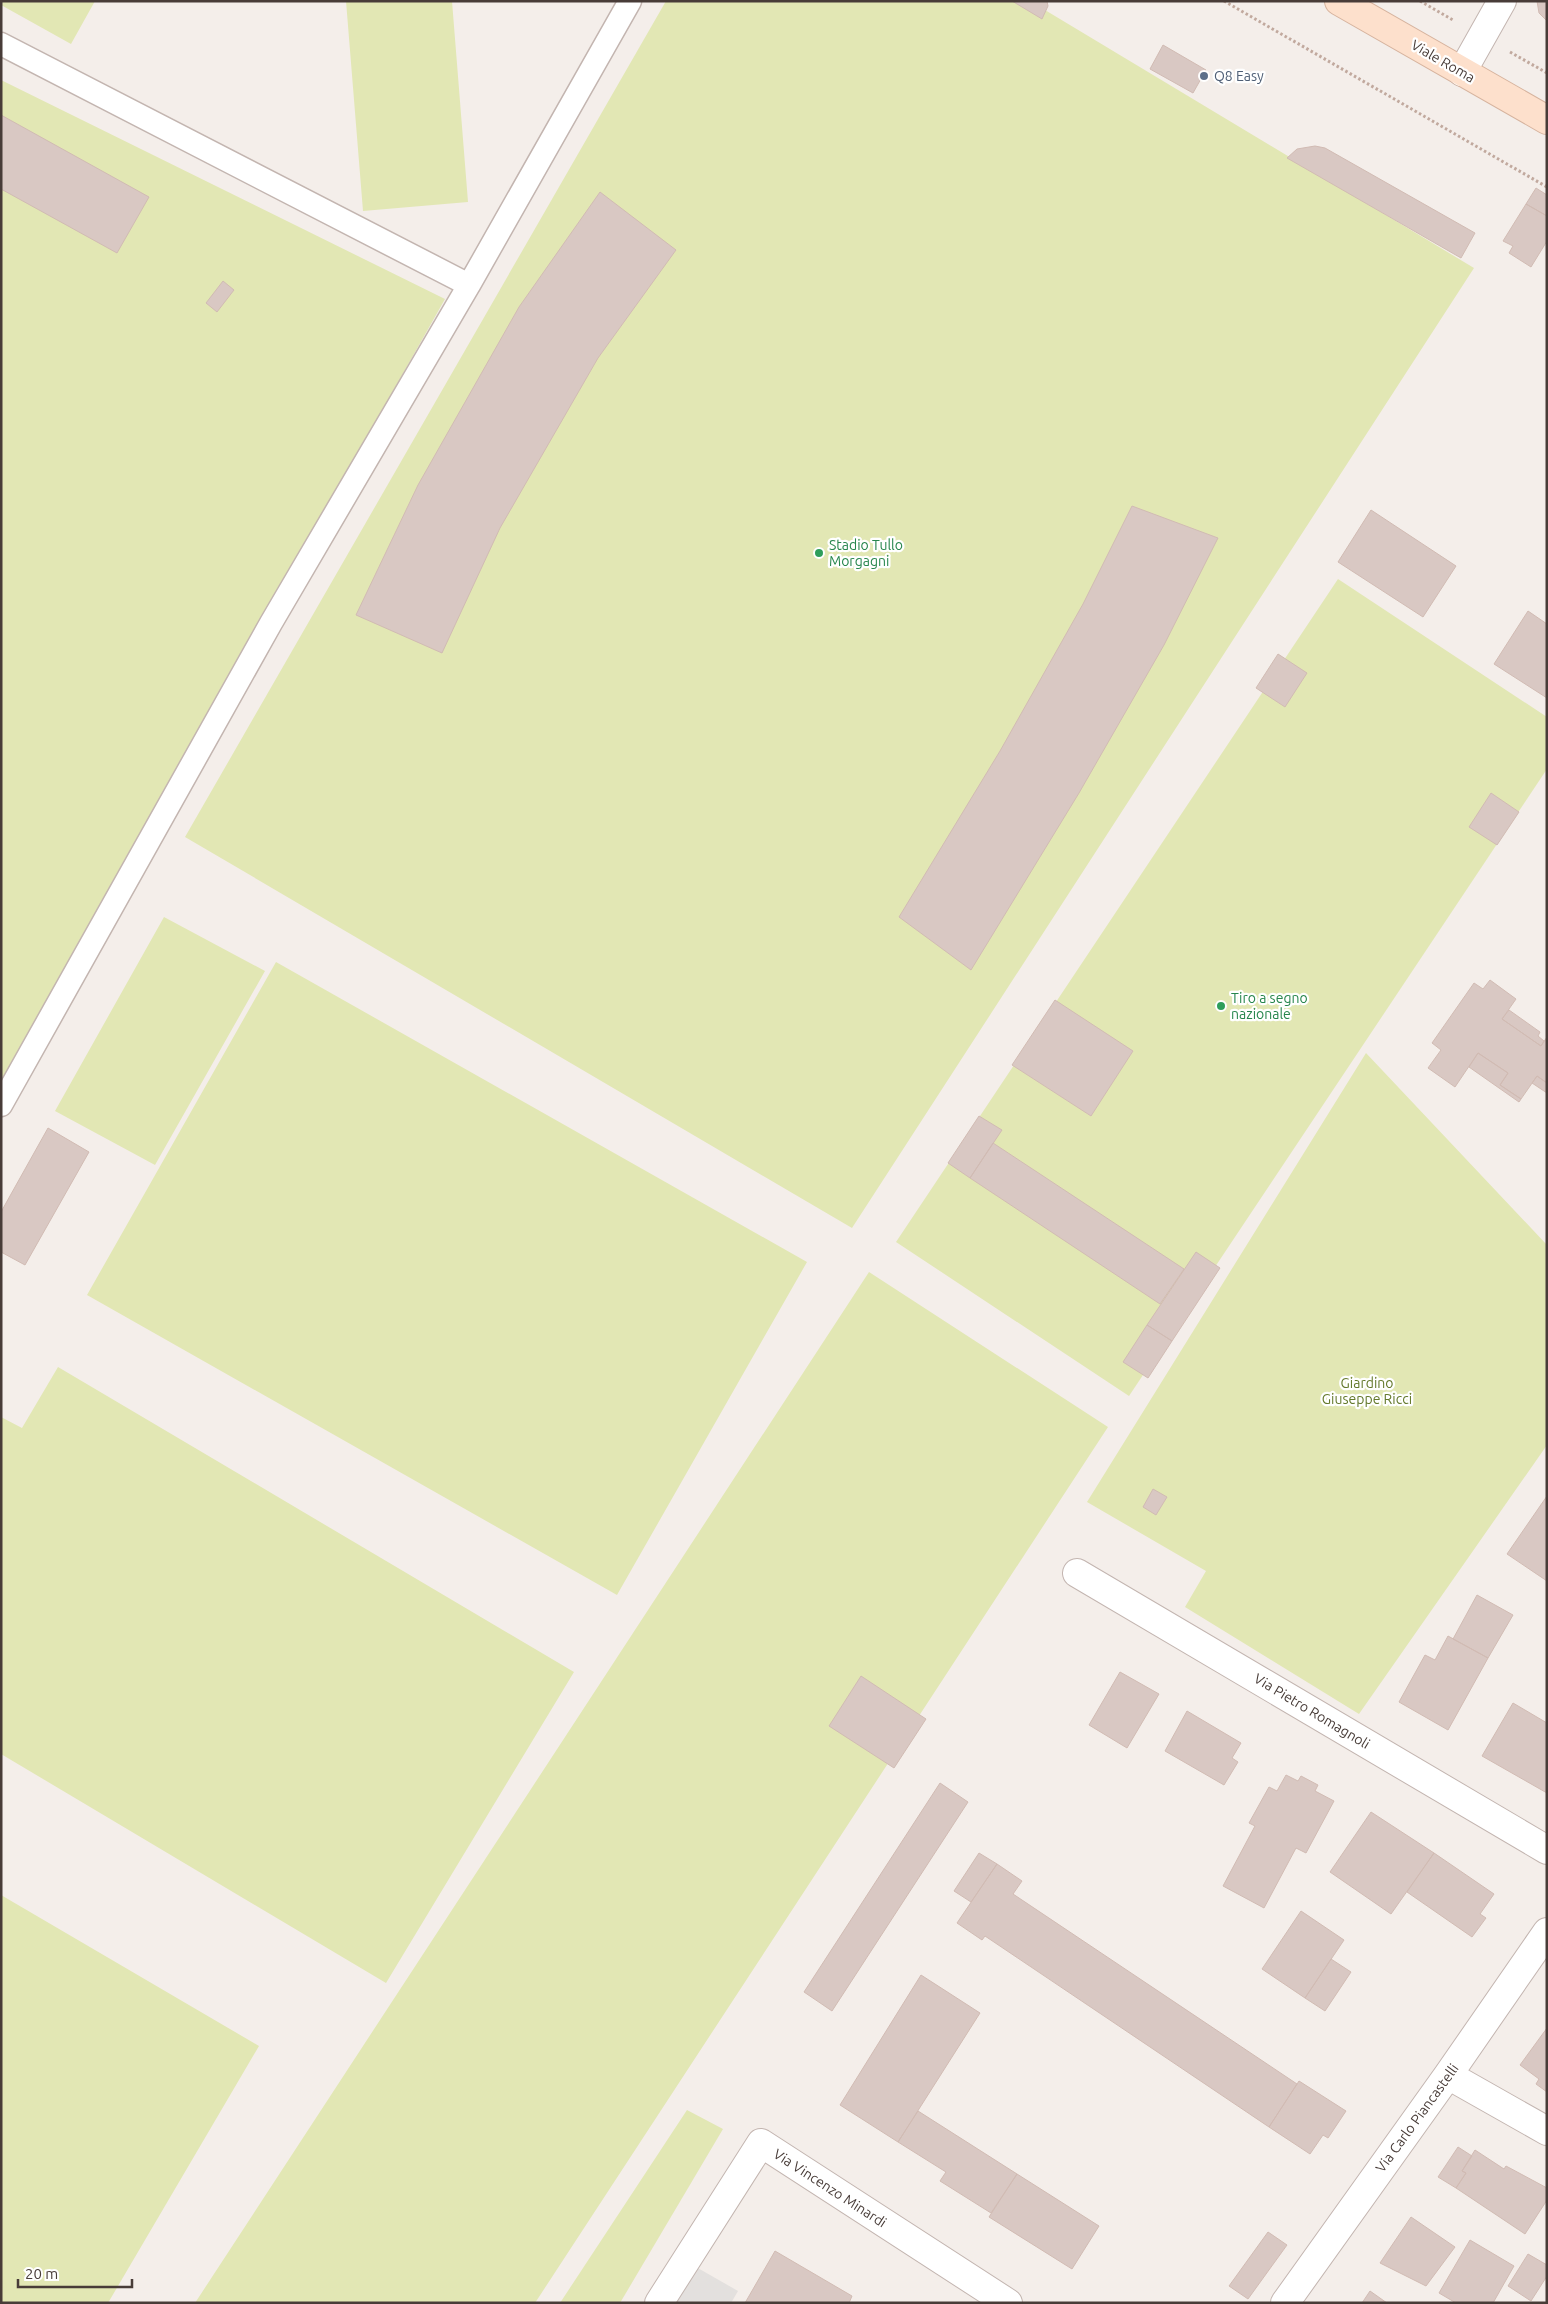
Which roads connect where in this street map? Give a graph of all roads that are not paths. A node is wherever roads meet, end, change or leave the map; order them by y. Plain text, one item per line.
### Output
1 (630, 1) edge
2 (1340, 1) edge
3 (1502, 1) edge
4 (1, 44) edge
5 (1462, 72) junction
6 (1547, 120) edge
7 (469, 285) junction
8 (1, 1105) edge
9 (1077, 1573) dead end
10 (1547, 1850) edge
11 (1547, 1932) edge
12 (1448, 2075) junction
13 (1547, 2131) edge
14 (659, 2303) edge
15 (1008, 2303) edge
16 (1285, 2303) edge

1 - 7 lane
2 - 5 main road, Viale Roma
3 - 5 street
4 - 7 lane
5 - 6 main road, Viale Roma
7 - 8 lane
9 - 10 street, Via Pietro Romagnoli
11 - 12 street, Via Carlo Piancastelli
12 - 13 street
12 - 16 street, Via Carlo Piancastelli
14 - 15 street, Via Vincenzo Minardi

